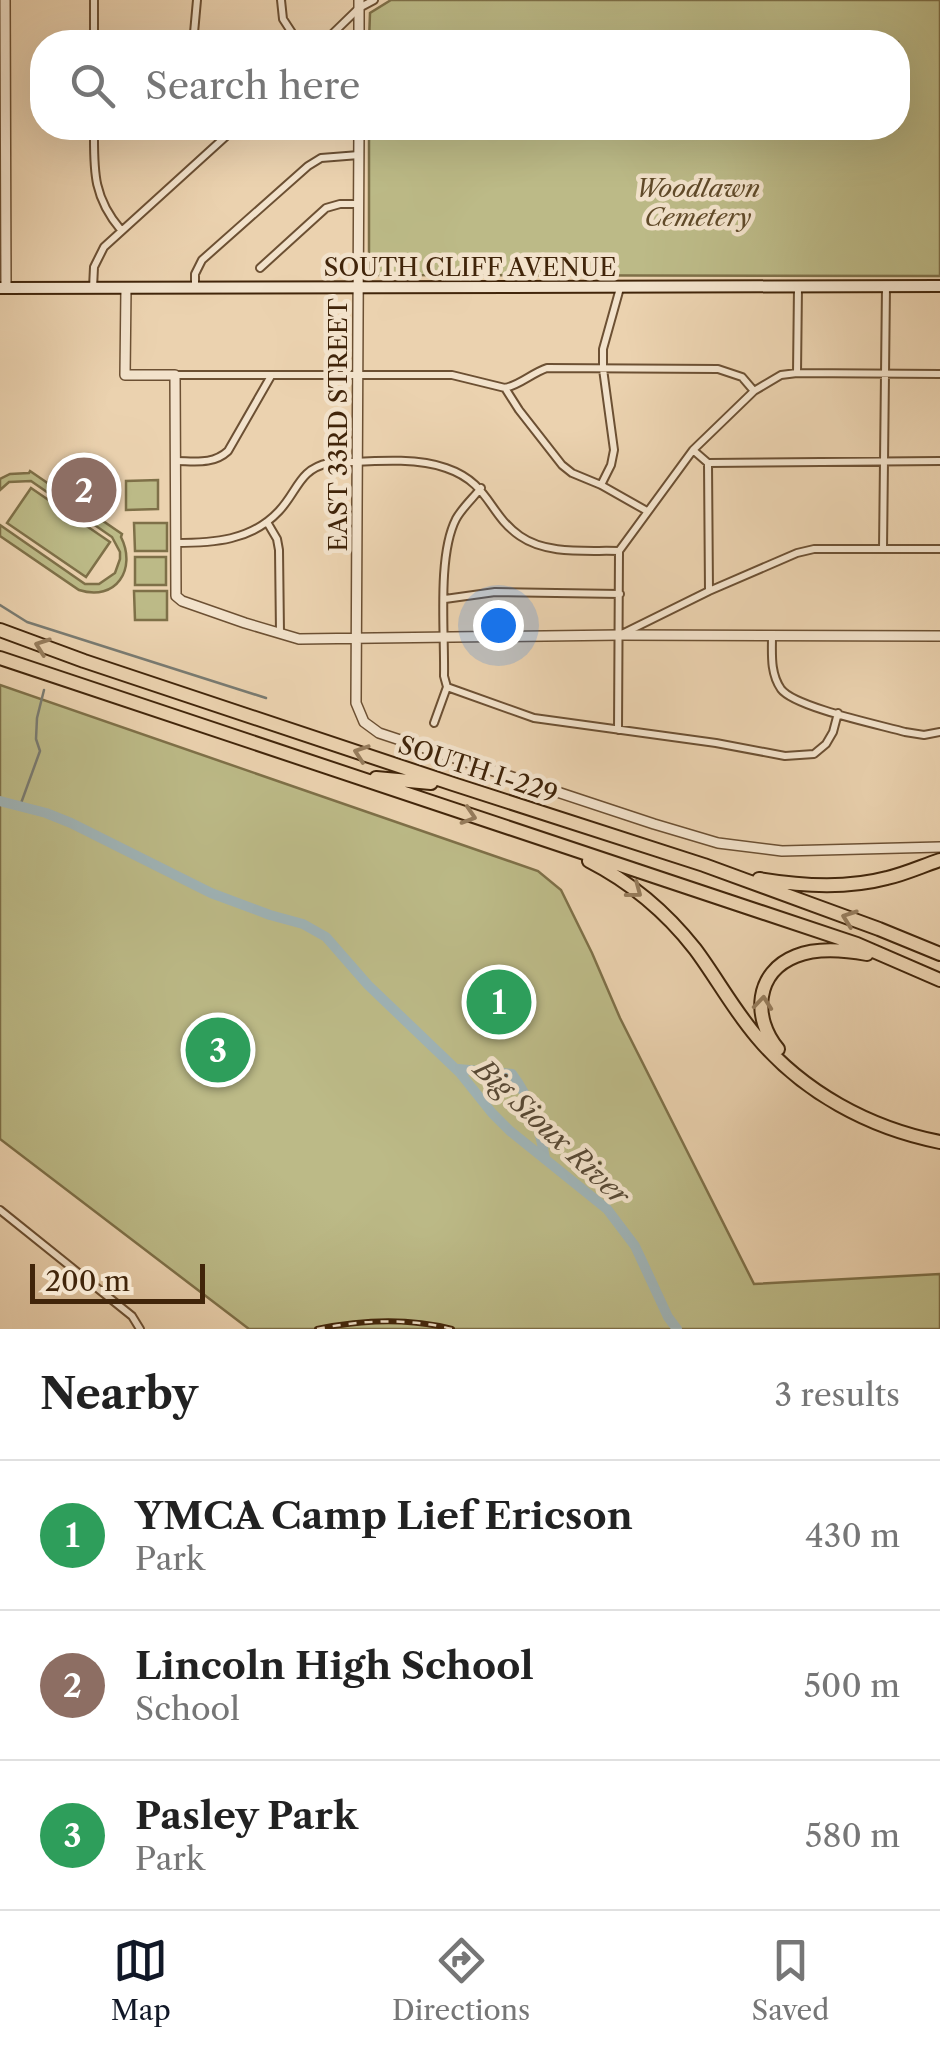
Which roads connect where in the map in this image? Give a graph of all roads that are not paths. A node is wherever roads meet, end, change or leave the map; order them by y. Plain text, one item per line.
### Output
1 (5, 0) edge
2 (94, 0) edge
3 (197, 0) edge
4 (282, 0) edge
5 (374, 0) edge
6 (359, 4) edge
7 (94, 30) edge
8 (194, 30) edge
9 (290, 30) edge
10 (335, 30) edge
11 (359, 30) edge
12 (3, 54) edge
13 (4, 132) edge
14 (94, 140) edge
15 (221, 140) edge
16 (359, 140) edge
17 (359, 155) junction
18 (359, 204) junction
19 (3, 210) edge
20 (121, 230) junction
21 (260, 268) dead end
22 (621, 286) junction
23 (798, 286) junction
24 (886, 286) junction
25 (940, 286) edge
26 (359, 287) junction
27 (3, 288) edge
28 (93, 288) junction
29 (126, 288) junction
30 (195, 288) junction
31 (603, 369) junction
32 (797, 373) junction
33 (885, 374) junction
34 (940, 374) edge
35 (176, 375) junction
36 (272, 376) junction
37 (358, 377) junction
38 (505, 388) junction
39 (754, 392) junction
40 (693, 450) junction
41 (175, 462) junction
42 (358, 462) junction
43 (708, 462) junction
44 (884, 462) junction
45 (940, 462) edge
46 (601, 485) junction
47 (481, 488) junction
48 (647, 510) junction
49 (267, 522) junction
50 (175, 543) junction
51 (883, 549) junction
52 (940, 549) edge
53 (619, 550) junction
54 (709, 592) junction
55 (620, 594) junction
56 (445, 600) junction
57 (0, 630) edge
58 (280, 634) junction
59 (620, 635) junction
60 (772, 636) junction
61 (940, 636) edge
62 (356, 638) junction
63 (445, 638) junction
64 (0, 658) edge
65 (447, 686) junction
66 (838, 713) junction
67 (434, 723) dead end
68 (618, 730) junction
69 (940, 732) edge
70 (355, 777) junction
71 (453, 784) junction
72 (517, 832) junction
73 (940, 847) edge
74 (940, 860) edge
75 (704, 865) junction
76 (940, 954) edge
77 (918, 969) junction
78 (940, 980) edge
79 (940, 1134) edge
80 (940, 1142) edge
81 (0, 1210) edge
82 (140, 1329) edge

1 - 12 street
2 - 7 street
3 - 8 street
4 - 9 street
5 - 6 street
6 - 10 street
6 - 11 street
12 - 13 street
13 - 19 street
14 - 20 street
15 - 20 street
16 - 17 street, EAST 33RD STREET
17 - 18 street, EAST 33RD STREET
17 - 30 street
18 - 21 street
18 - 26 street, EAST 33RD STREET
19 - 27 street
20 - 28 street
22 - 23 main road, SOUTH CLIFF AVENUE
22 - 26 main road, SOUTH CLIFF AVENUE
22 - 31 street
23 - 24 main road, SOUTH CLIFF AVENUE
23 - 32 street
24 - 25 main road, SOUTH CLIFF AVENUE
24 - 33 street
26 - 30 main road, SOUTH CLIFF AVENUE
26 - 37 street, EAST 33RD STREET
27 - 28 main road, SOUTH CLIFF AVENUE
28 - 29 main road, SOUTH CLIFF AVENUE
29 - 30 main road, SOUTH CLIFF AVENUE
29 - 35 street
31 - 38 street
31 - 39 street
31 - 46 street
32 - 33 street
32 - 39 street
33 - 34 street
33 - 44 street
35 - 36 street
35 - 41 street
36 - 37 street
36 - 41 street
37 - 38 street
37 - 42 street, EAST 33RD STREET
38 - 46 street
39 - 40 street
40 - 43 street
40 - 48 street
41 - 50 street
42 - 47 street
42 - 49 street
42 - 62 street, EAST 33RD STREET
43 - 44 street
43 - 54 street
44 - 45 street
44 - 51 street
46 - 48 street
47 - 53 street
47 - 56 street
48 - 53 street
49 - 50 street
49 - 58 street
50 - 58 street
51 - 52 street
51 - 54 street
53 - 55 street
54 - 59 street
55 - 56 street
55 - 59 street
56 - 63 street
71 -> 57 highway, SOUTH I-229
58 - 62 street
59 - 60 street
59 - 63 street
59 - 68 street
60 - 61 street
60 - 66 street
62 - 63 street
62 - 73 street, EAST 33RD STREET
63 - 65 street
64 - 70 highway, SOUTH I-229
65 - 67 street
65 - 68 street
66 - 68 street
66 - 69 street
70 - 71 highway
70 -> 72 highway, SOUTH I-229
71 - 75 highway, SOUTH I-229
72 - 77 highway, SOUTH I-229
72 -> 80 highway
74 - 75 highway
76 -> 75 highway, SOUTH I-229
77 - 78 highway, SOUTH I-229
79 -> 77 highway
81 - 82 street

